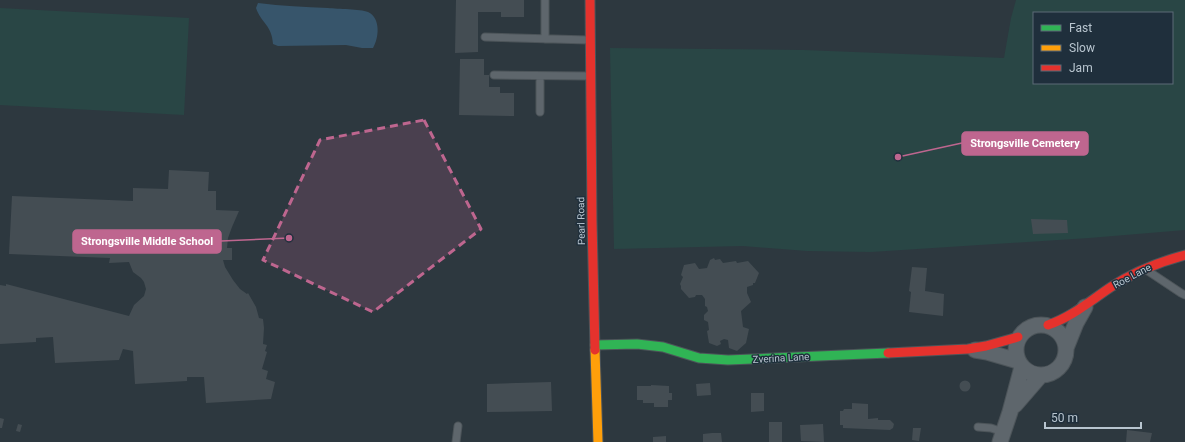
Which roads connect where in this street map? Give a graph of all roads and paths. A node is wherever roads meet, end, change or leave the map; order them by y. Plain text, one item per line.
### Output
1 (545, 0) edge
2 (590, 0) edge
3 (485, 37) dead end
4 (545, 39) junction
5 (591, 40) junction
6 (494, 76) dead end
7 (540, 76) junction
8 (591, 76) junction
9 (540, 112) dead end
10 (1185, 255) edge
11 (1145, 269) junction
12 (1185, 295) edge
13 (1085, 307) junction
14 (1048, 325) junction
15 (1018, 337) junction
16 (595, 345) junction
17 (1066, 348) junction
18 (968, 349) junction
19 (1020, 364) junction
20 (1041, 375) junction
21 (1010, 412) junction
22 (458, 426) dead end
23 (978, 427) dead end
24 (1002, 437) edge
25 (456, 442) edge
26 (598, 442) edge

1 - 4 lane
2 - 5 street, Pearl Road
3 - 4 lane
4 - 5 lane
5 - 8 street, Pearl Road
6 - 7 lane
7 - 8 lane
7 - 9 lane
8 - 16 street, Pearl Road
10 - 11 street, Roe Lane
11 - 12 lane
11 - 13 street, Roe Lane
13 - 14 street, Roe Lane
13 - 17 street, Roe Lane
14 - 15 street
14 - 17 street
15 - 18 street, Zverina Lane
15 - 19 street
16 - 18 street, Zverina Lane
16 - 26 street, Pearl Road
17 - 20 street
18 - 19 street, Zverina Lane
19 - 20 street
19 - 21 street
20 - 21 street
21 - 24 street
22 - 25 lane
23 - 24 lane

